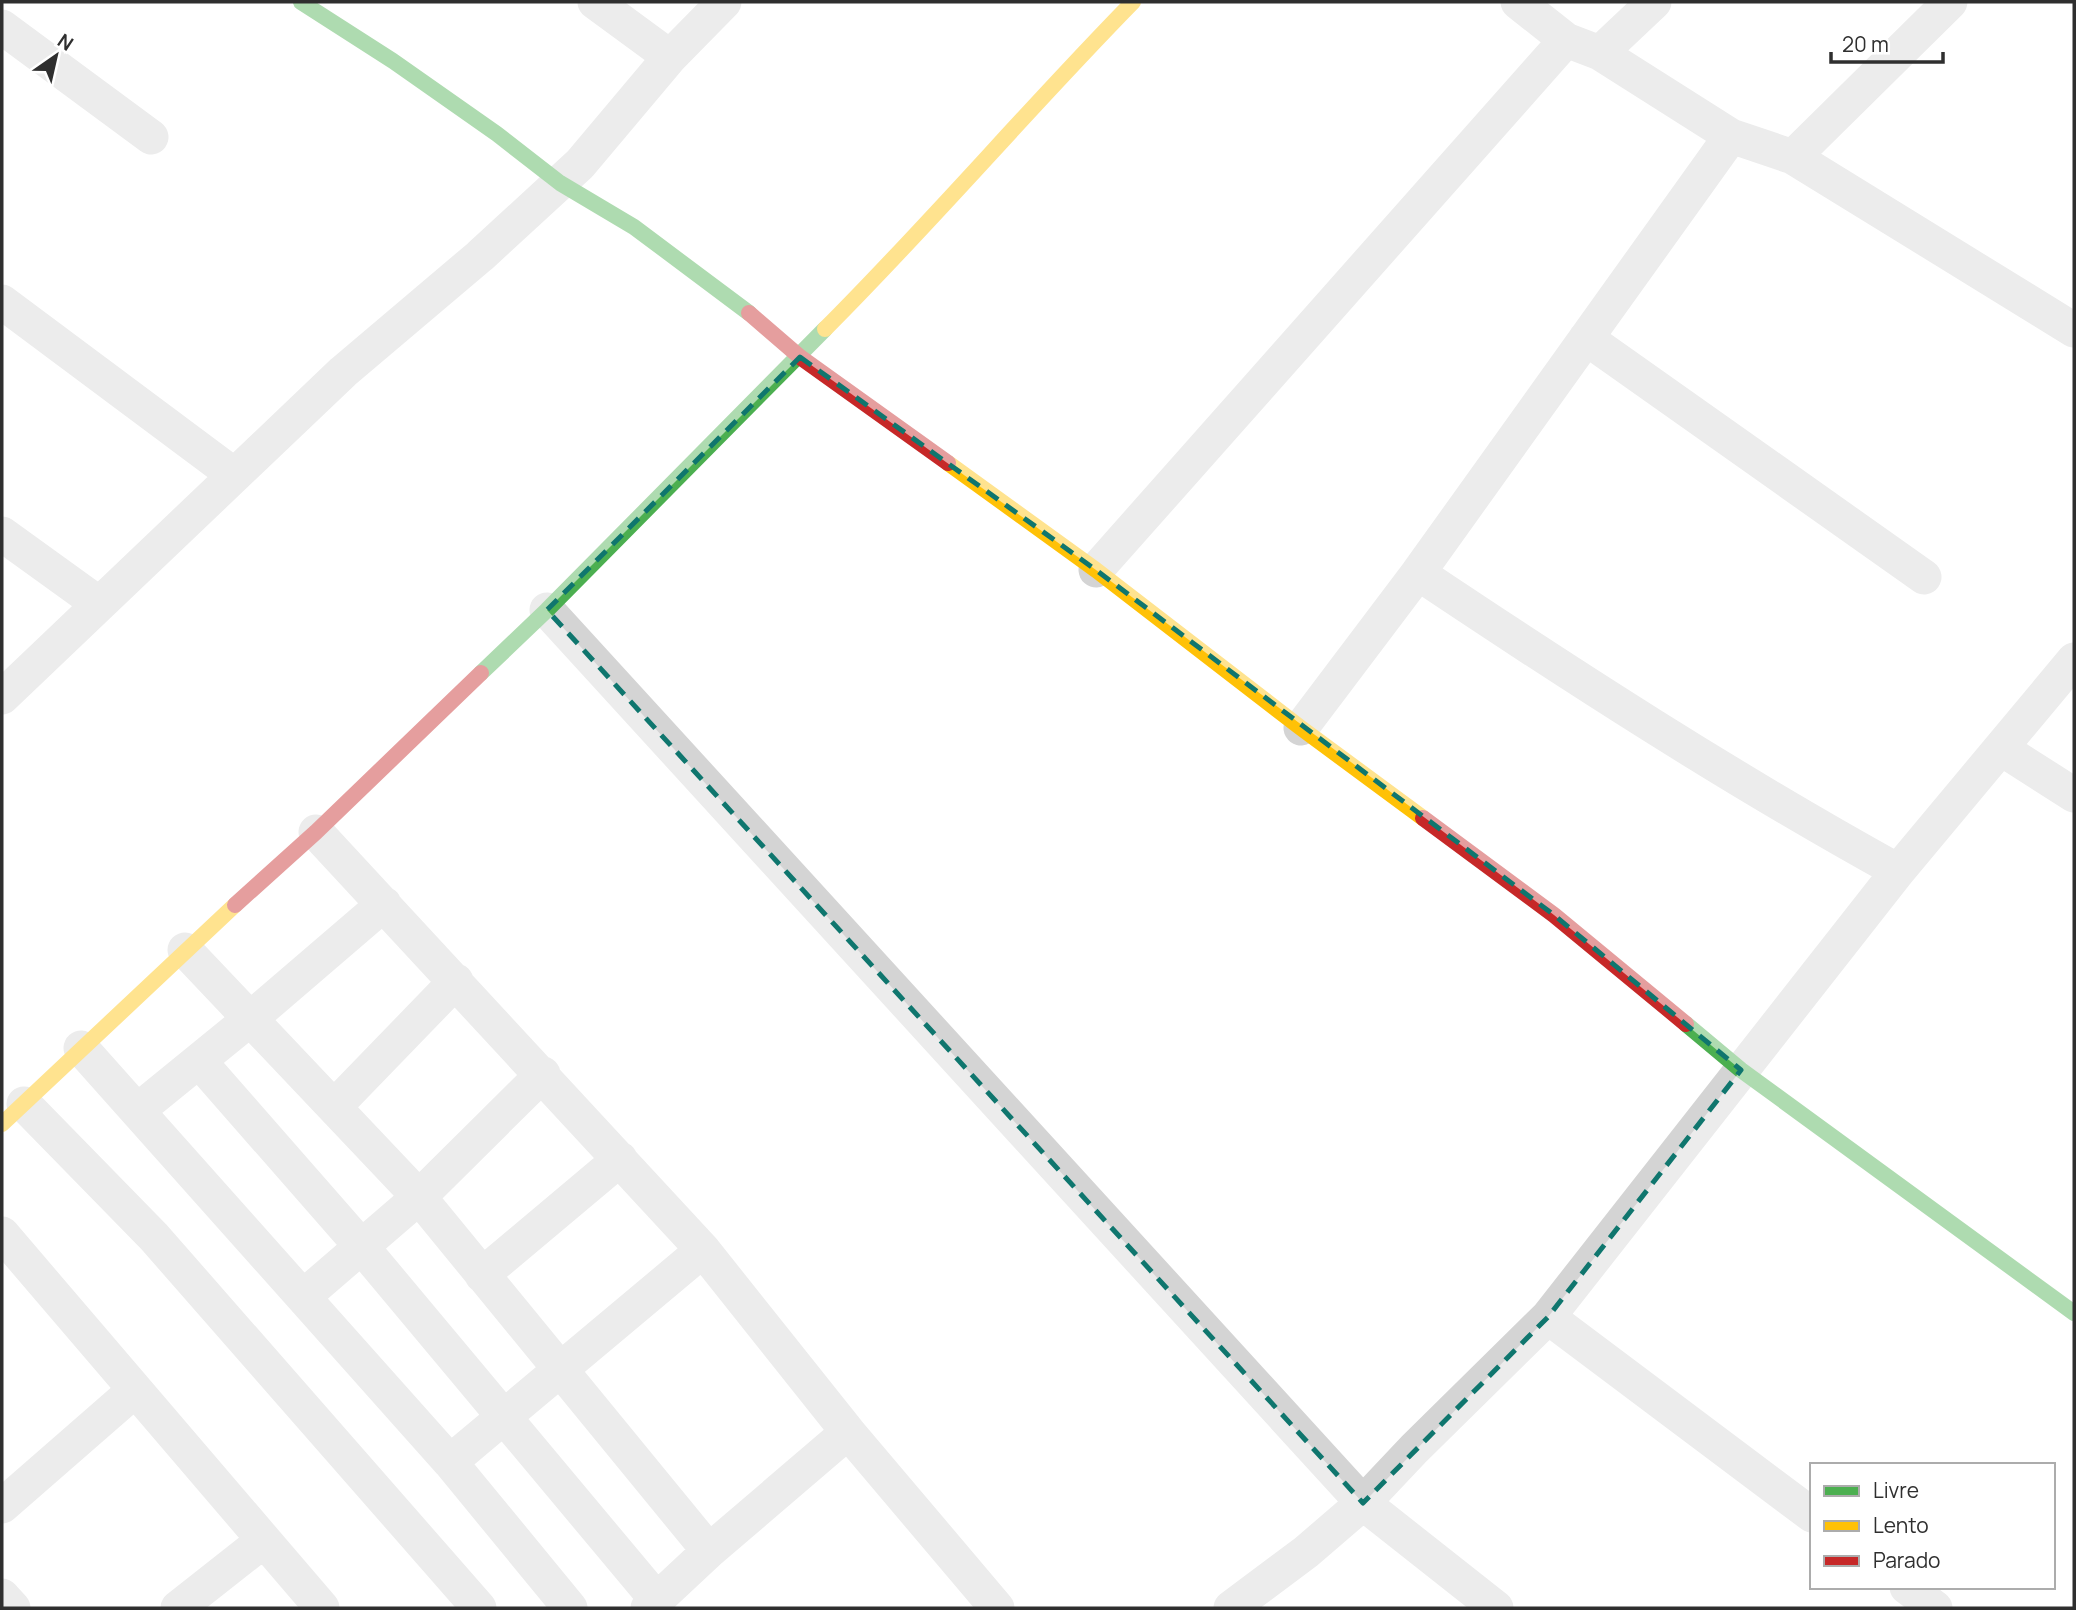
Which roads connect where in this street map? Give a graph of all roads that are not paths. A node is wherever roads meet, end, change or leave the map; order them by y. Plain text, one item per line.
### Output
1 (301, 2) edge
2 (595, 2) edge
3 (724, 2) edge
4 (1133, 2) edge
5 (1518, 2) edge
6 (1654, 2) edge
7 (1950, 2) edge
8 (2, 27) edge
9 (1566, 40) junction
10 (1600, 53) junction
11 (670, 57) junction
12 (1731, 136) junction
13 (151, 137) dead end
14 (1793, 157) junction
15 (561, 183) junction
16 (2, 302) edge
17 (2074, 330) edge
18 (1586, 338) junction
19 (800, 357) junction
20 (233, 475) junction
21 (2, 534) edge
22 (1096, 570) junction
23 (1418, 573) junction
24 (1924, 577) dead end
25 (99, 604) junction
26 (547, 610) junction
27 (2074, 660) edge
28 (2, 697) edge
29 (1301, 728) junction
30 (2002, 749) junction
31 (2074, 795) edge
32 (316, 832) junction
33 (1898, 871) junction
34 (384, 904) junction
35 (185, 950) junction
36 (456, 981) junction
37 (250, 1019) junction
38 (81, 1048) junction
39 (199, 1060) junction
40 (1741, 1070) junction
41 (542, 1074) junction
42 (334, 1107) junction
43 (137, 1111) junction
44 (13, 1114) edge
45 (620, 1159) junction
46 (419, 1197) junction
47 (2, 1234) edge
48 (361, 1246) junction
49 (703, 1250) junction
50 (482, 1275) junction
51 (303, 1297) junction
52 (2074, 1313) edge
53 (1548, 1317) junction
54 (560, 1372) junction
55 (135, 1390) junction
56 (504, 1418) junction
57 (848, 1432) junction
58 (450, 1462) junction
59 (1363, 1503) junction
60 (2, 1506) edge
61 (1810, 1514) edge
62 (263, 1541) junction
63 (709, 1551) junction
64 (1306, 1552) junction
65 (1910, 1589) edge
66 (2, 1596) edge
67 (652, 1604) edge
68 (13, 1608) edge
69 (178, 1608) edge
70 (322, 1608) edge
71 (479, 1608) edge
72 (570, 1608) edge
73 (997, 1608) edge
74 (1231, 1608) edge
75 (1273, 1608) edge
76 (1496, 1608) edge
77 (1935, 1608) edge

1 - 15 street
2 - 11 street
3 - 11 street
4 - 19 street
5 - 9 street
6 - 10 street
7 - 14 street
8 - 13 street
9 - 10 street
9 - 22 street
10 - 12 street
11 - 15 street
12 - 14 street
12 - 18 street
14 - 17 street
15 - 19 street
15 - 20 street
16 - 20 street
18 - 23 street
18 - 24 street
19 - 22 street
19 - 26 street
20 - 25 street
21 - 25 street
22 - 29 street
23 - 29 street
23 - 33 street
25 - 28 street
26 - 32 street
26 - 59 street
27 - 30 street
29 - 40 street
30 - 31 street
30 - 33 street
32 - 34 street
32 - 35 street
33 - 40 street
34 - 36 street
34 - 37 street
35 - 37 street
35 - 38 street
36 - 41 street
36 - 42 street
37 - 39 street
37 - 42 street
38 - 43 street
38 - 44 street
39 - 43 street
39 - 48 street
40 - 52 street
40 - 53 street
41 - 45 street
41 - 46 street
42 - 46 street
43 - 51 street
44 - 71 street
45 - 49 street
45 - 50 street
46 - 48 street
46 - 50 street
47 - 55 street
48 - 51 street
48 - 56 street
49 - 54 street
49 - 57 street
50 - 54 street
51 - 58 street
53 - 59 street
53 - 61 street
54 - 56 street
54 - 63 street
55 - 60 street
55 - 62 street
56 - 58 street
56 - 67 street
57 - 63 street
57 - 73 street
58 - 72 street
59 - 64 street
59 - 76 street
62 - 69 street
62 - 70 street
63 - 67 street
64 - 74 street
64 - 75 street
65 - 77 street
66 - 68 street

